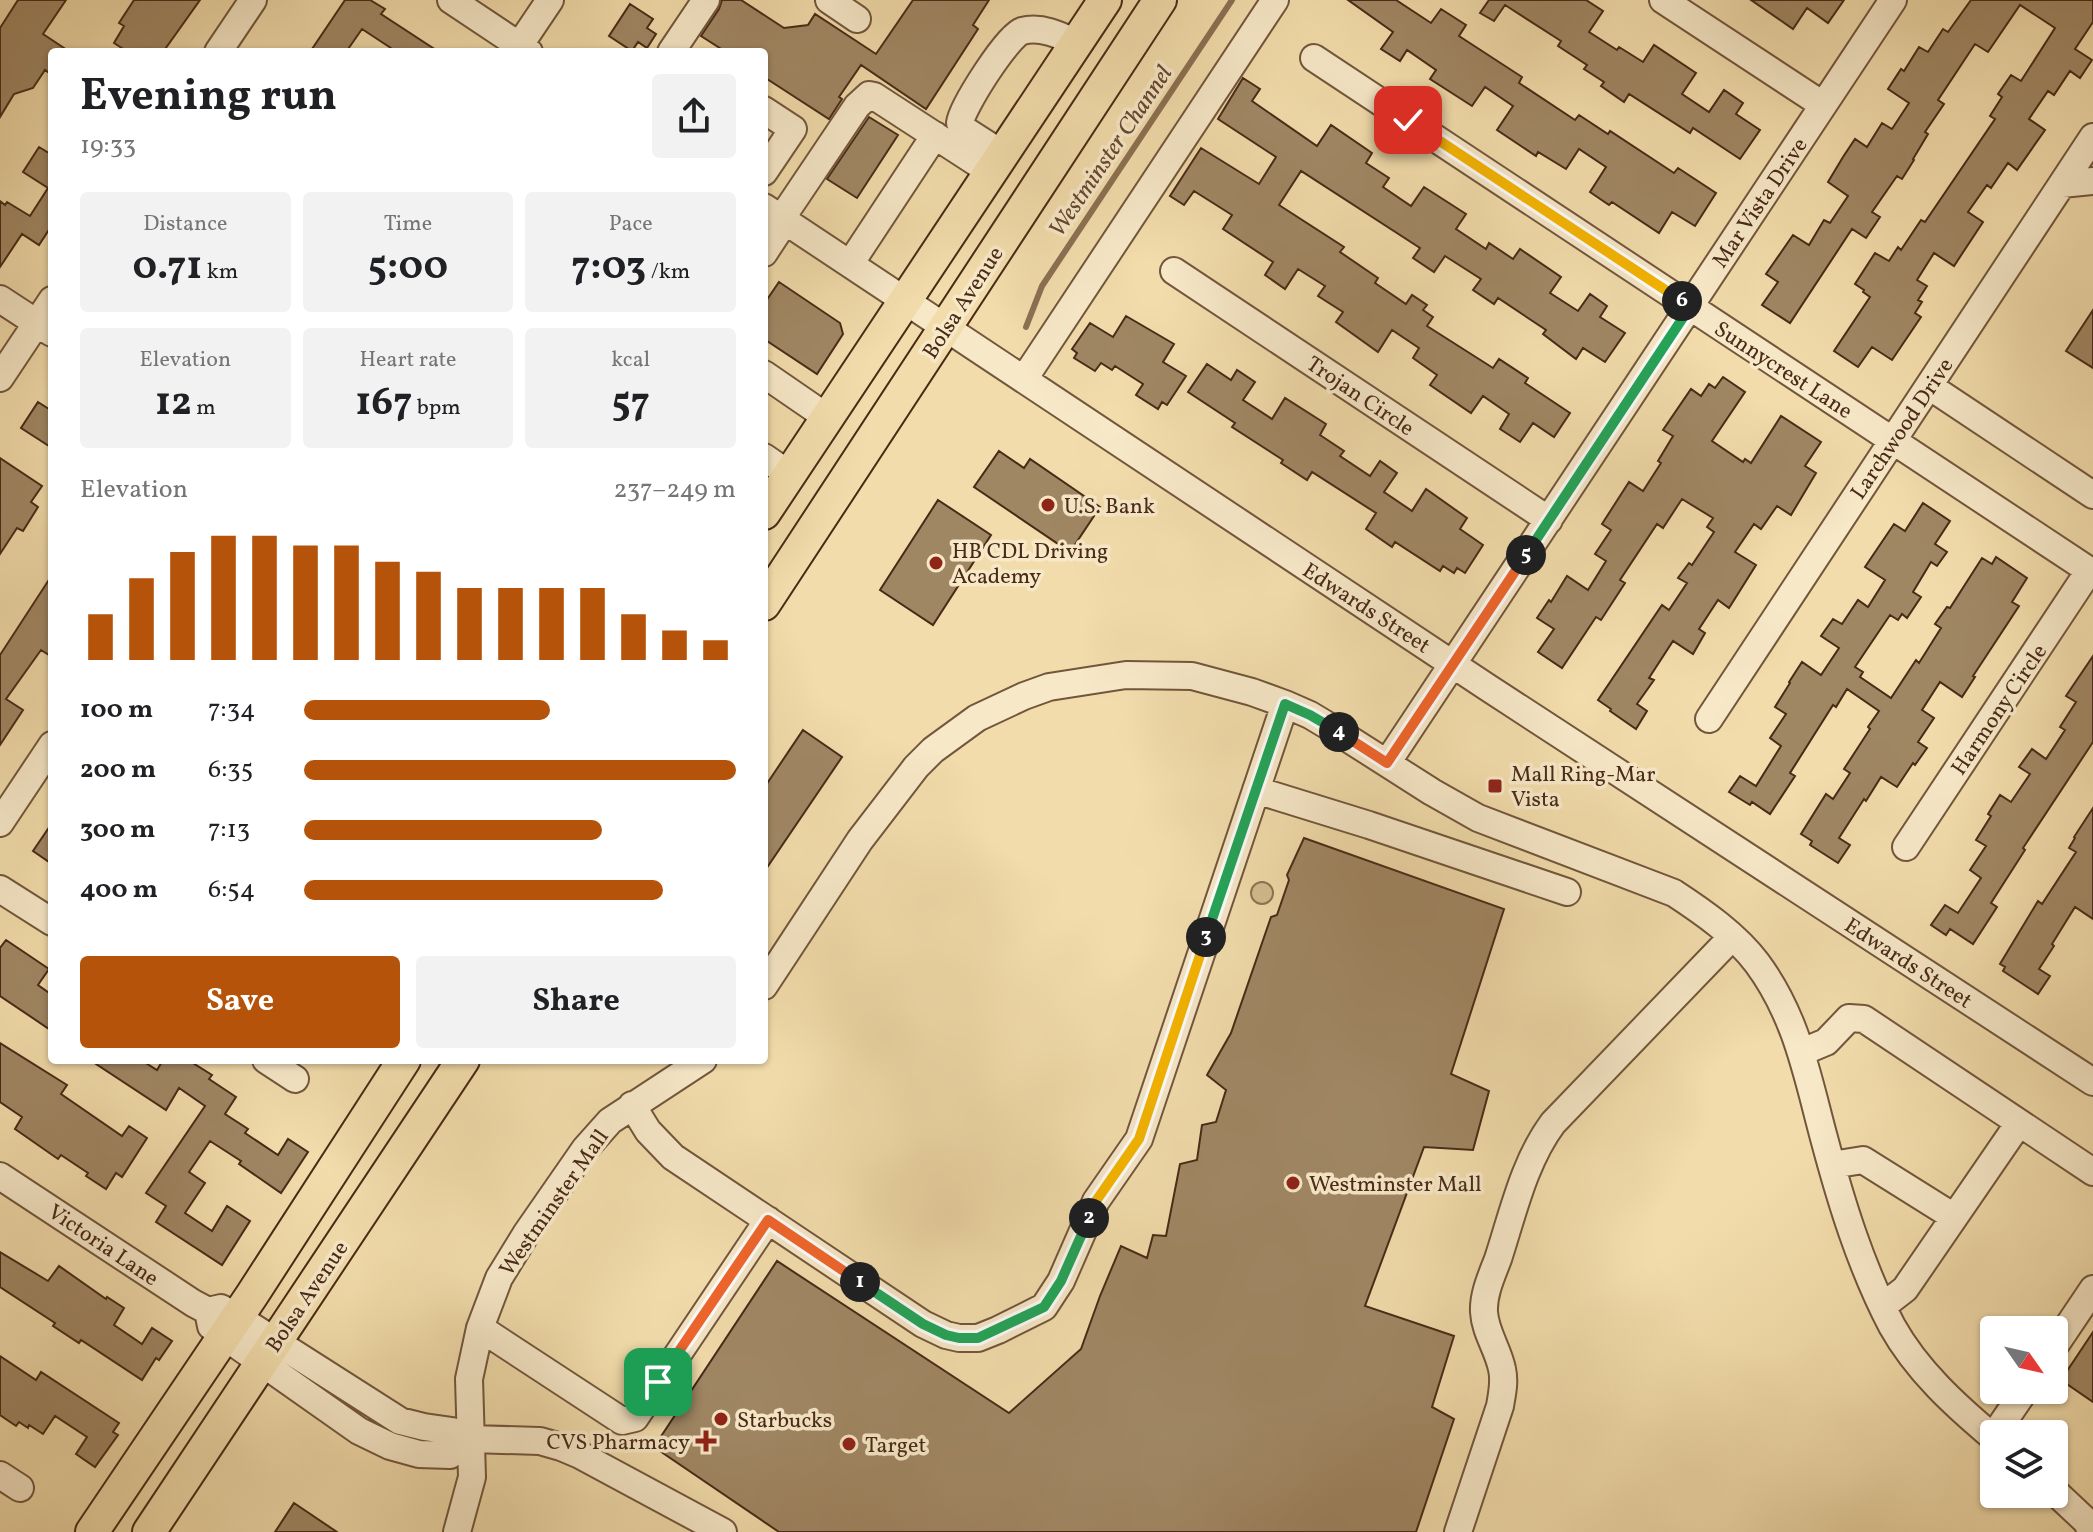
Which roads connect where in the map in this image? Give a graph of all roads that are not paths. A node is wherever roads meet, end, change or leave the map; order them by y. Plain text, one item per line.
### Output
1 (253, 0) edge
2 (451, 0) edge
3 (550, 0) edge
4 (706, 0) edge
5 (829, 0) edge
6 (1105, 0) edge
7 (1160, 0) edge
8 (1275, 0) edge
9 (1663, 0) edge
10 (1893, 0) edge
11 (857, 19) dead end
12 (1076, 43) junction
13 (221, 48) edge
14 (518, 48) edge
15 (522, 48) edge
16 (675, 48) edge
17 (1314, 58) dead end
18 (1823, 105) junction
19 (768, 113) edge
20 (935, 135) junction
21 (2093, 137) edge
22 (996, 163) junction
23 (768, 166) edge
24 (2093, 181) edge
25 (2062, 184) junction
26 (777, 216) edge
27 (768, 242) edge
28 (850, 264) junction
29 (1174, 271) dead end
30 (0, 299) edge
31 (905, 301) junction
32 (1690, 307) junction
33 (44, 328) edge
34 (945, 328) junction
35 (768, 377) edge
36 (0, 378) edge
37 (1024, 379) junction
38 (1929, 386) junction
39 (828, 418) junction
40 (1892, 441) junction
41 (771, 486) edge
42 (2093, 495) edge
43 (1549, 520) junction
44 (2091, 572) edge
45 (768, 598) edge
46 (1453, 664) junction
47 (1285, 704) junction
48 (1709, 719) dead end
49 (48, 751) edge
50 (1387, 763) junction
51 (1256, 790) junction
52 (0, 823) edge
53 (1906, 847) dead end
54 (0, 889) edge
55 (1567, 892) dead end
56 (48, 919) edge
57 (1732, 937) junction
58 (768, 978) edge
59 (1802, 1052) junction
60 (272, 1064) edge
61 (401, 1064) edge
62 (460, 1064) edge
63 (697, 1064) edge
64 (295, 1079) dead end
65 (2093, 1082) edge
66 (632, 1105) junction
67 (2019, 1123) junction
68 (1832, 1165) junction
69 (2093, 1172) edge
70 (0, 1176) edge
71 (1954, 1217) junction
72 (768, 1220) junction
73 (2093, 1289) edge
74 (1883, 1306) junction
75 (223, 1321) junction
76 (2068, 1326) edge
77 (480, 1328) junction
78 (269, 1352) junction
79 (1980, 1425) edge
80 (466, 1440) junction
81 (2068, 1504) edge
82 (92, 1532) edge
83 (149, 1532) edge
84 (457, 1532) edge
85 (723, 1532) edge
86 (1458, 1532) edge
87 (2092, 1532) edge

1 - 13 street
2 - 14 street
3 - 15 street
4 - 16 street
5 - 11 street
6 - 12 main road
7 - 34 main road, Bolsa Avenue
8 - 37 street
9 - 18 street
10 - 18 street, Mar Vista Drive
12 - 22 main road
12 - 22 street
17 - 32 street, Sunnycrest Lane
18 - 32 street, Mar Vista Drive
19 - 23 street
20 - 22 street
20 - 26 street
20 - 28 street
21 - 25 street, Larchwood Drive
22 - 31 main road
24 - 25 street
25 - 38 street, Larchwood Drive
26 - 27 street
26 - 28 street, Edwards Street
28 - 31 street, Edwards Street
29 - 43 street, Trojan Circle
30 - 33 street
31 - 34 street, Edwards Street
31 - 39 main road
32 - 40 street, Sunnycrest Lane
32 - 43 street, Mar Vista Drive
33 - 36 street
34 - 37 street, Edwards Street
34 - 45 main road, Bolsa Avenue
35 - 39 street
37 - 46 street, Edwards Street
38 - 40 street, Larchwood Drive
38 - 42 street
39 - 41 main road
40 - 44 street, Sunnycrest Lane
40 - 48 street, Larchwood Drive
43 - 46 street, Mar Vista Drive
44 - 53 street, Harmony Circle
46 - 50 street, Mar Vista Drive
46 - 65 street, Edwards Street
47 - 50 street
47 - 51 street
47 - 58 street
49 - 52 street
50 - 57 street
51 - 55 street
51 - 72 street
54 - 56 street
57 - 59 street
57 - 86 street
59 - 67 street
59 - 68 street
60 - 64 street
61 - 75 main road, Bolsa Avenue
62 - 78 main road, Bolsa Avenue
63 - 66 street, Westminster Mall
66 - 72 street
66 - 77 street, Westminster Mall
67 - 69 street
67 - 71 street
68 - 71 street
68 - 74 street
70 - 75 street, Victoria Lane
71 - 74 street
72 - 77 street
73 - 76 street
74 - 79 street
75 - 78 street, Victoria Lane
75 - 82 main road, Bolsa Avenue
77 - 80 street, Westminster Mall
78 - 80 street, Victoria Lane
78 - 83 main road, Bolsa Avenue
80 - 84 street, Westminster Mall
80 - 85 street, Victoria Lane
81 - 87 street

